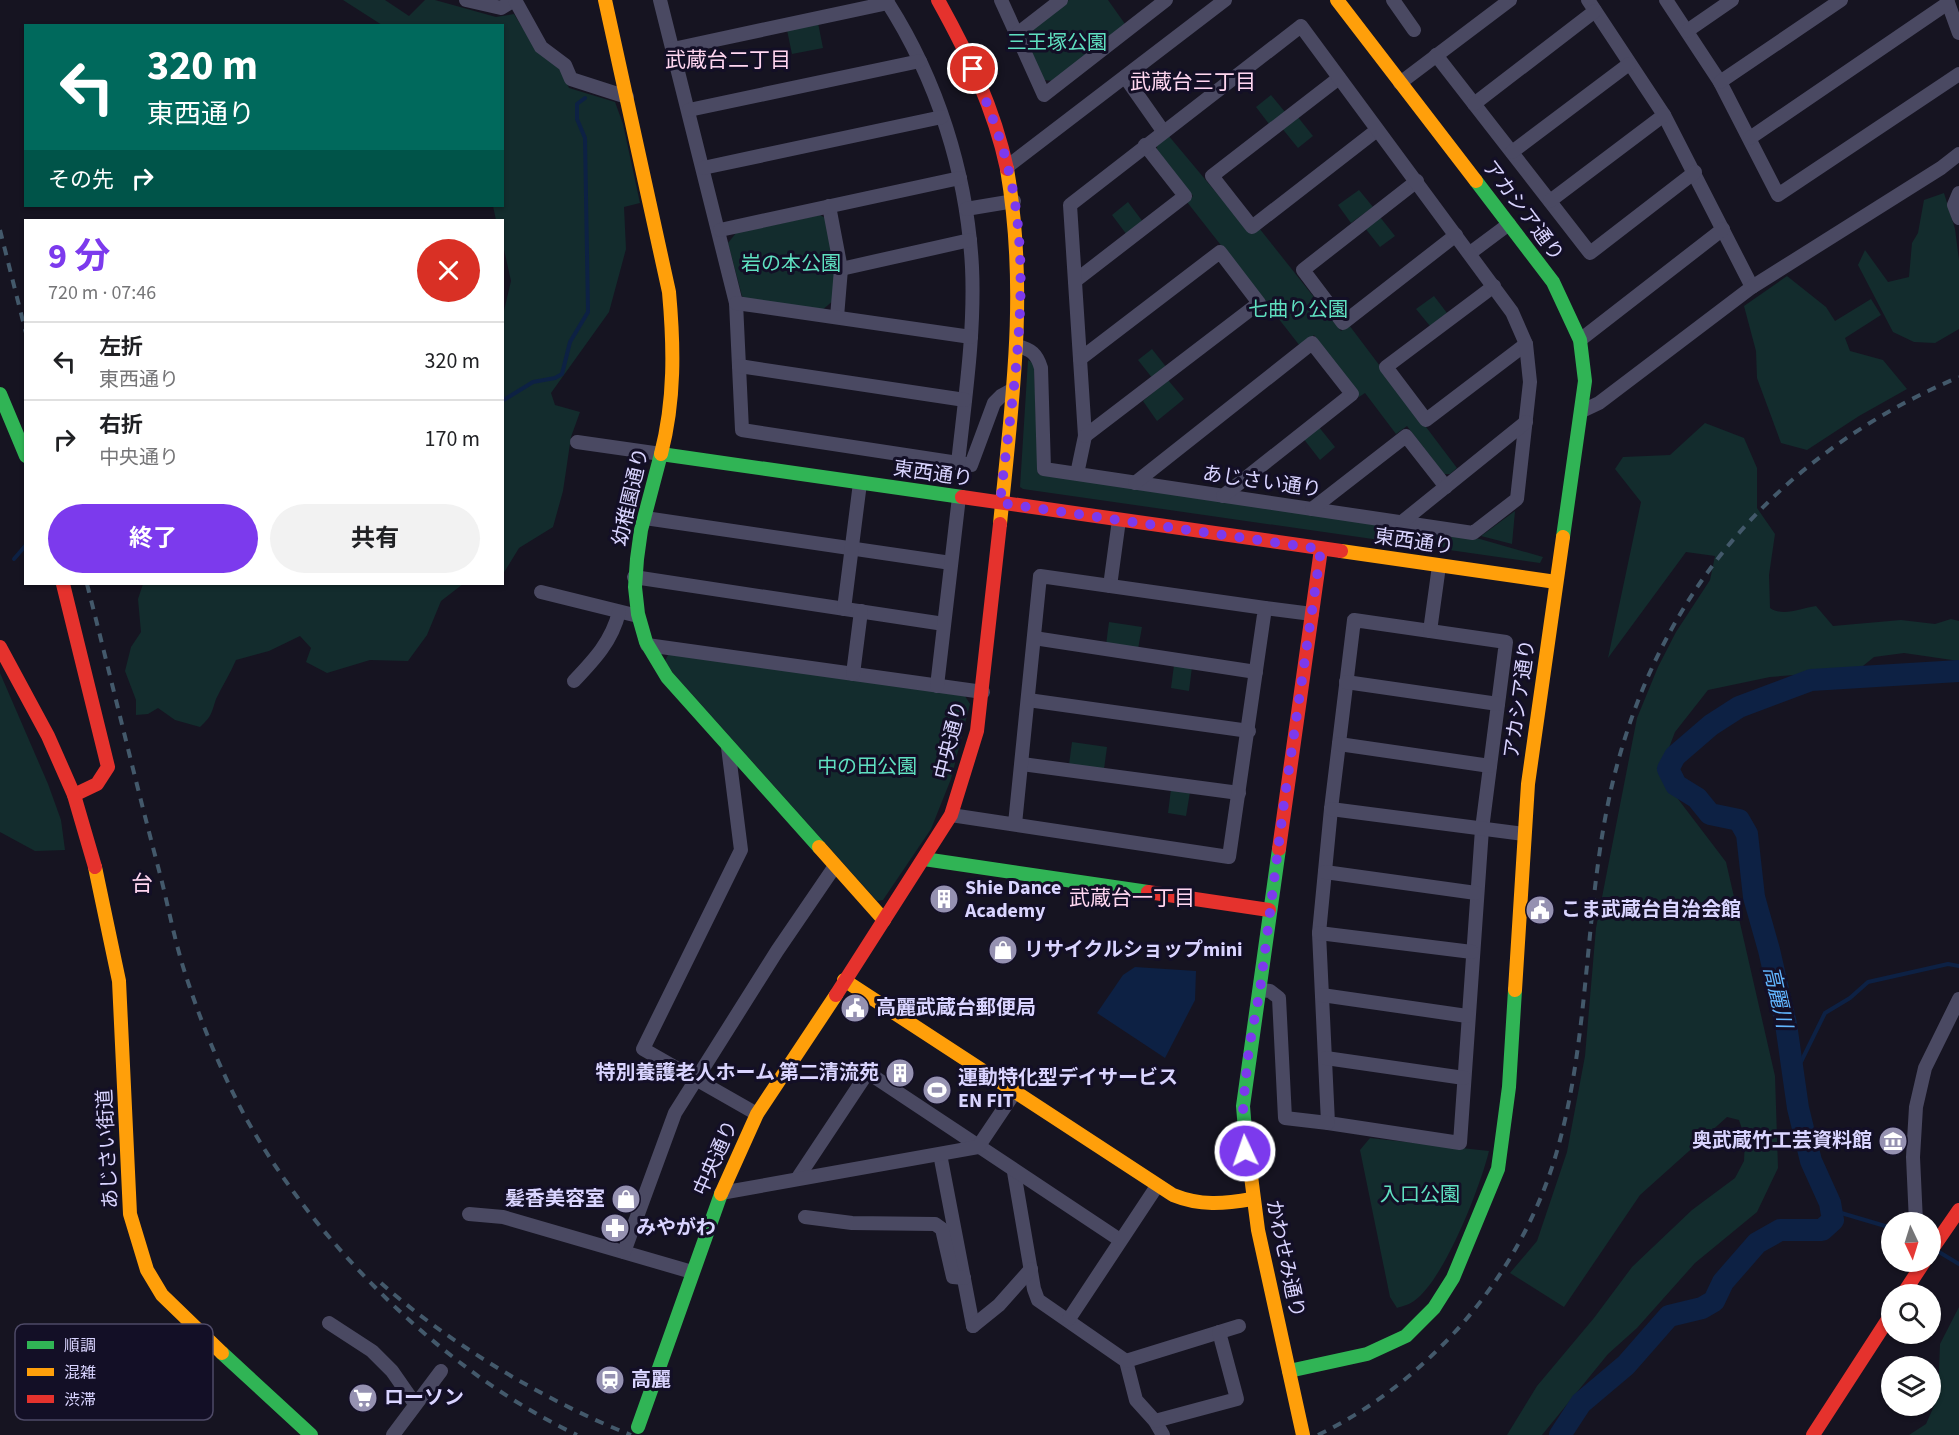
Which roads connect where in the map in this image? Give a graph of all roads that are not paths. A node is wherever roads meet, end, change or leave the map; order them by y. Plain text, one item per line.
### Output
1 (466, 0) edge
2 (514, 0) edge
3 (605, 0) edge
4 (660, 0) edge
5 (938, 0) edge
6 (1001, 0) edge
7 (1061, 0) edge
8 (1166, 0) edge
9 (1225, 0) edge
10 (1337, 0) edge
11 (1393, 0) edge
12 (1510, 0) edge
13 (1666, 0) edge
14 (1732, 0) edge
15 (1841, 0) edge
16 (887, 2) edge
17 (1948, 2) edge
18 (1591, 6) edge
19 (1414, 30) dead end
20 (1687, 31) junction
21 (1959, 33) edge
22 (1017, 34) junction
23 (673, 50) junction
24 (1436, 55) junction
25 (920, 61) junction
26 (1629, 64) junction
27 (1959, 74) edge
28 (1125, 77) junction
29 (1339, 78) junction
30 (1720, 82) junction
31 (1400, 83) junction
32 (627, 97) junction
33 (1474, 104) junction
34 (689, 110) junction
35 (1664, 115) junction
36 (942, 117) junction
37 (1377, 130) junction
38 (1163, 131) junction
39 (1750, 138) junction
40 (1145, 145) junction
41 (1512, 152) junction
42 (1959, 154) edge
43 (1008, 166) junction
44 (703, 168) junction
45 (1695, 172) junction
46 (960, 178) junction
47 (1417, 181) junction
48 (1959, 193) edge
49 (1014, 201) junction
50 (1550, 201) junction
51 (829, 206) junction
52 (966, 210) junction
53 (1959, 218) edge
54 (1509, 224) junction
55 (1724, 229) junction
56 (720, 230) junction
57 (1456, 235) junction
58 (970, 240) junction
59 (1470, 253) junction
60 (842, 269) junction
61 (1076, 281) junction
62 (1494, 286) junction
63 (1752, 287) junction
64 (736, 303) junction
65 (837, 317) junction
66 (971, 337) junction
67 (1580, 340) junction
68 (1526, 345) junction
69 (1017, 346) junction
70 (1080, 359) junction
71 (738, 366) junction
72 (1012, 390) junction
73 (0, 394) edge
74 (965, 400) junction
75 (1582, 411) junction
76 (1526, 422) junction
77 (1085, 436) junction
78 (577, 442) dead end
79 (24, 451) edge
80 (661, 454) junction
81 (958, 463) junction
82 (1077, 474) junction
83 (860, 483) junction
84 (1135, 483) junction
85 (1446, 487) junction
86 (1223, 496) junction
87 (959, 497) junction
88 (1000, 503) junction
89 (1312, 509) junction
90 (645, 518) junction
91 (1119, 520) junction
92 (1402, 522) junction
93 (851, 548) junction
94 (1321, 549) junction
95 (951, 563) junction
96 (1439, 566) junction
97 (634, 577) junction
98 (1556, 582) junction
99 (63, 585) edge
100 (1110, 586) junction
101 (541, 592) dead end
102 (1265, 608) junction
103 (844, 609) junction
104 (861, 611) junction
105 (619, 612) junction
106 (1312, 614) junction
107 (638, 616) junction
108 (944, 624) junction
109 (1430, 631) junction
110 (1034, 638) junction
111 (647, 645) junction
112 (0, 647) edge
113 (1256, 672) junction
114 (853, 674) junction
115 (574, 681) dead end
116 (1346, 682) junction
117 (937, 686) junction
118 (983, 692) junction
119 (1028, 700) junction
120 (1498, 704) junction
121 (1249, 731) junction
122 (1339, 744) junction
123 (728, 747) junction
124 (1022, 764) junction
125 (1490, 766) junction
126 (1239, 793) junction
127 (74, 795) junction
128 (1331, 809) junction
129 (951, 815) junction
130 (1015, 824) junction
131 (1482, 829) junction
132 (1524, 834) junction
133 (924, 859) junction
134 (835, 866) junction
135 (1325, 872) junction
136 (1476, 893) junction
137 (1269, 910) junction
138 (884, 921) junction
139 (1319, 933) junction
140 (1472, 952) junction
141 (844, 980) junction
142 (1260, 990) junction
143 (1322, 995) junction
144 (1959, 999) edge
145 (1467, 1016) junction
146 (1326, 1058) junction
147 (1464, 1078) junction
148 (695, 1080) junction
149 (1015, 1092) junction
150 (757, 1114) junction
151 (1328, 1124) junction
152 (978, 1147) junction
153 (940, 1154) junction
154 (1014, 1172) junction
155 (797, 1179) junction
156 (1157, 1186) junction
157 (721, 1193) junction
158 (1252, 1199) junction
159 (1959, 1210) edge
160 (1916, 1212) edge
161 (469, 1214) dead end
162 (805, 1217) dead end
163 (1941, 1237) edge
164 (1120, 1240) junction
165 (624, 1252) junction
166 (1031, 1269) junction
167 (692, 1272) junction
168 (964, 1278) junction
169 (1069, 1319) junction
170 (329, 1323) dead end
171 (189, 1324) edge
172 (1239, 1326) dead end
173 (1881, 1330) edge
174 (1219, 1332) junction
175 (213, 1346) edge
176 (1126, 1361) junction
177 (441, 1371) dead end
178 (1289, 1371) junction
179 (415, 1404) junction
180 (1155, 1421) junction
181 (638, 1427) dead end
182 (310, 1435) edge
183 (393, 1435) edge
184 (1163, 1435) edge
185 (1303, 1435) edge
186 (1814, 1435) edge

1 - 2 street
2 - 32 street
3 - 32 main road, 幼稚園通り
4 - 23 street
5 - 43 main road, 中央通り
6 - 22 street
7 - 22 street
8 - 22 street
9 - 28 street
10 - 31 main road, アカシア通り
11 - 19 street
12 - 24 street
13 - 20 street
14 - 20 street
15 - 30 street
16 - 23 street
16 - 25 street
17 - 21 street
17 - 39 street
18 - 26 street
18 - 33 street
20 - 30 street
23 - 34 street
24 - 31 street
24 - 33 street
25 - 34 street
25 - 36 street
26 - 35 street
26 - 41 street
27 - 39 street
28 - 38 street
28 - 43 street
29 - 37 street
29 - 37 street
29 - 38 street
30 - 39 street
31 - 54 main road, アカシア通り
32 - 80 main road, 幼稚園通り
33 - 41 street
34 - 44 street
35 - 45 street
35 - 50 street
36 - 44 street
36 - 46 street
37 - 47 street
38 - 40 street
40 - 61 street
40 - 61 street
41 - 50 street
42 - 63 street
43 - 49 main road, 中央通り
44 - 56 street
45 - 50 street
45 - 55 street
46 - 51 street
46 - 52 street
47 - 57 street
47 - 57 street
48 - 53 street
49 - 52 street
49 - 69 main road, 中央通り
51 - 56 street
51 - 60 street
52 - 58 street
54 - 59 street
54 - 67 main road, アカシア通り
55 - 63 street
55 - 67 street
56 - 64 street
57 - 59 street
58 - 60 street
58 - 66 street
59 - 62 street
60 - 65 street
61 - 70 street
62 - 68 street
62 - 68 street
63 - 75 street
64 - 65 street
64 - 71 street
65 - 66 street
66 - 74 street
67 - 75 main road, アカシア通り
68 - 76 street
69 - 72 main road, 中央通り
69 - 82 street, あじさい通り
70 - 77 street
70 - 77 street
71 - 74 street
71 - 81 street
72 - 81 street
72 - 88 main road, 中央通り
73 - 79 main road
74 - 81 street
75 - 98 main road, アカシア通り
76 - 85 street
76 - 92 street, あじさい通り
77 - 82 street
78 - 80 street
80 - 83 main road, 東西通り
80 - 90 main road, 幼稚園通り
82 - 84 street, あじさい通り
83 - 87 main road, 東西通り
83 - 93 street
84 - 86 street, あじさい通り
84 - 86 street
85 - 89 street
85 - 92 street
86 - 89 street, あじさい通り
87 - 88 main road, 東西通り
87 - 95 street
88 - 91 main road, 東西通り
88 - 118 main road, 中央通り
89 - 92 street, あじさい通り
90 - 93 street
90 - 97 main road, 幼稚園通り
91 - 94 main road, 東西通り
91 - 100 street
93 - 95 street
93 - 103 street
94 - 96 main road, 東西通り
94 - 106 main road, かわせみ通り
95 - 108 street
96 - 98 main road, 東西通り
96 - 109 street
97 - 103 street
97 - 107 main road, 幼稚園通り
98 - 132 main road, アカシア通り
99 - 127 main road
100 - 102 street
100 - 110 street
101 - 105 street
102 - 106 street
102 - 113 street
103 - 104 street
104 - 108 street
104 - 114 street
105 - 107 street
105 - 115 street
106 - 137 main road, かわせみ通り
107 - 111 main road, 幼稚園通り
108 - 117 street
109 - 116 street
109 - 120 street
110 - 113 street
110 - 119 street
111 - 114 street
111 - 123 main road, 幼稚園通り
112 - 127 main road, あじさい街道
113 - 121 street
114 - 117 street
116 - 120 street
116 - 122 street
117 - 118 street
118 - 129 main road, 中央通り
119 - 121 street
119 - 124 street
120 - 125 street
121 - 126 street
122 - 125 street
122 - 128 street
123 - 134 main road, 幼稚園通り
123 - 148 street
124 - 126 street
124 - 130 street
125 - 131 street
126 - 130 street
127 - 171 main road, あじさい街道
128 - 131 street
128 - 135 street
129 - 130 street
129 - 133 main road, 中央通り
131 - 132 street
131 - 136 street
132 - 178 main road, アカシア通り
133 - 137 main road
133 - 138 main road, 中央通り
134 - 138 main road, 幼稚園通り
134 - 148 street
135 - 136 street
135 - 139 street
136 - 140 street
137 - 142 main road, かわせみ通り
138 - 141 main road, 中央通り
139 - 140 street
139 - 143 street
140 - 145 street
141 - 149 main road
141 - 150 main road, 中央通り
142 - 151 street
142 - 158 main road, かわせみ通り
143 - 145 street
143 - 146 street
144 - 160 street
145 - 147 street
146 - 147 street
146 - 151 street
147 - 151 street
148 - 150 street
148 - 165 street
149 - 152 street
149 - 156 main road
150 - 157 main road, 中央通り
152 - 153 street
152 - 154 street
152 - 155 street
153 - 155 street
153 - 168 street
154 - 164 street
154 - 166 street
155 - 157 street
156 - 158 main road
156 - 164 street
157 - 167 main road, 中央通り
158 - 178 main road, かわせみ通り
159 - 163 main road
161 - 165 street
162 - 168 street
164 - 169 street
165 - 167 street
166 - 168 street
166 - 169 street
167 - 181 main road, 中央通り
169 - 176 street
170 - 179 street
172 - 174 street
173 - 186 main road
174 - 176 street
174 - 180 street
175 - 182 main road, あじさい街道
176 - 180 street
177 - 179 street
178 - 185 main road, かわせみ通り
179 - 183 street
180 - 184 street

